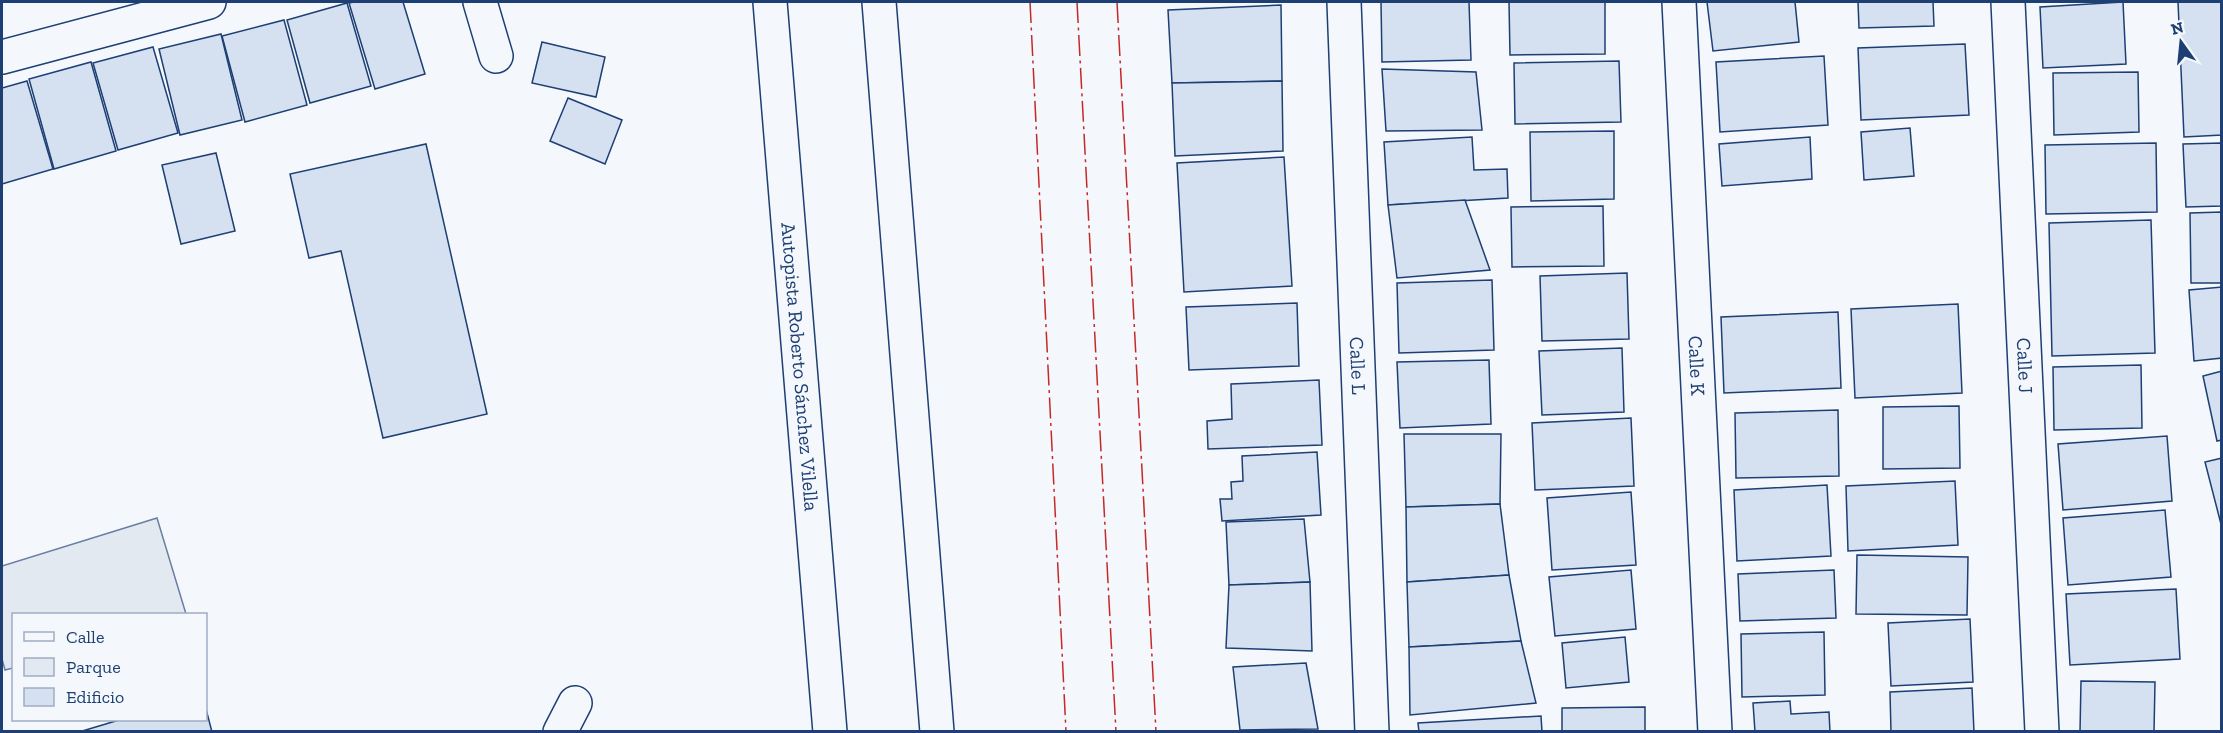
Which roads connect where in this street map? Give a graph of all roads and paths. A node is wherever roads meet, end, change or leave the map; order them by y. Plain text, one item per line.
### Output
1 (209, 2) edge
2 (480, 2) edge
3 (770, 2) edge
4 (879, 2) edge
5 (1344, 2) edge
6 (1679, 2) edge
7 (2008, 2) edge
8 (139, 11) edge
9 (496, 56) dead end
10 (2, 57) edge
11 (575, 703) dead end
12 (560, 732) edge
13 (830, 732) edge
14 (938, 732) edge
15 (1372, 732) edge
16 (1715, 732) edge
17 (2042, 732) edge

1 - 8 main road
2 - 9 main road
3 - 13 main road, Autopista Roberto Sánchez Vilella
4 - 14 main road
5 - 15 main road, Calle L
6 - 16 main road, Calle K
7 - 17 main road, Calle J
8 - 10 main road
11 - 12 main road

